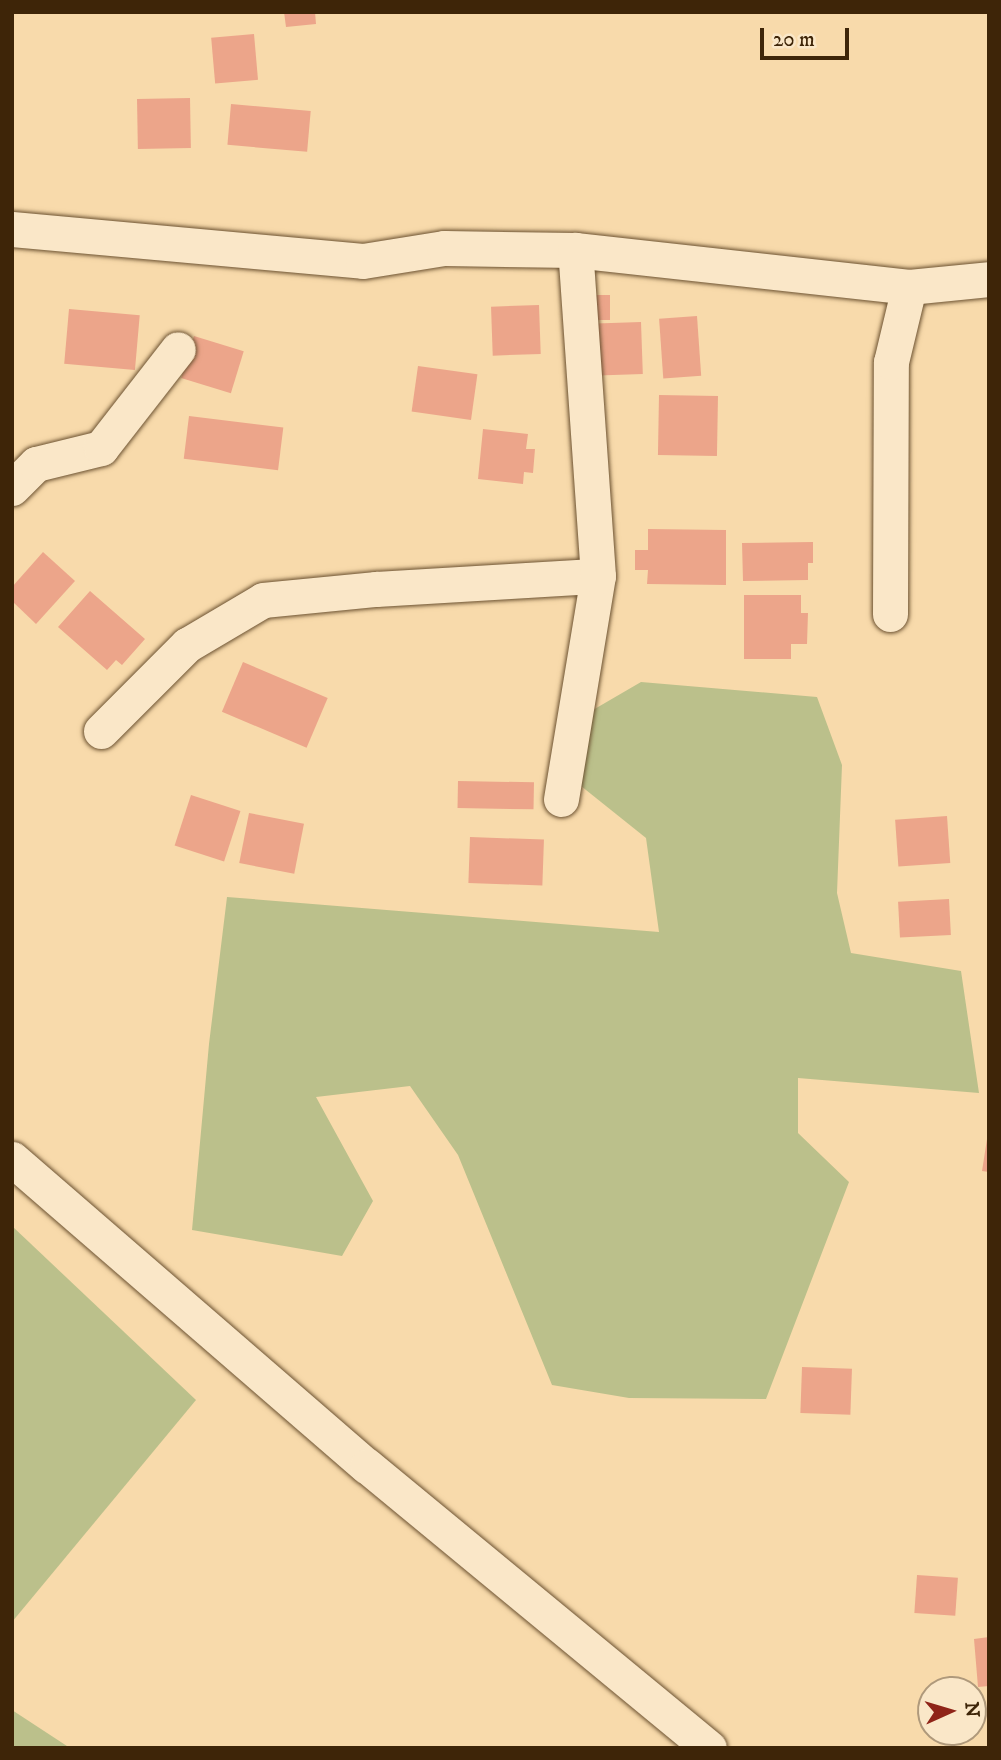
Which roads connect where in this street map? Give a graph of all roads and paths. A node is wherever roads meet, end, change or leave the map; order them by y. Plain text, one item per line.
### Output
1 (12, 229) edge
2 (575, 250) junction
3 (989, 279) edge
4 (909, 287) junction
5 (178, 349) dead end
6 (12, 488) edge
7 (598, 576) junction
8 (890, 614) dead end
9 (101, 731) dead end
10 (561, 799) dead end
11 (12, 1159) edge
12 (709, 1748) edge

1 - 2 street
2 - 4 street
2 - 7 street
3 - 4 street
4 - 8 street
5 - 6 street
7 - 9 street
7 - 10 street
11 - 12 street

